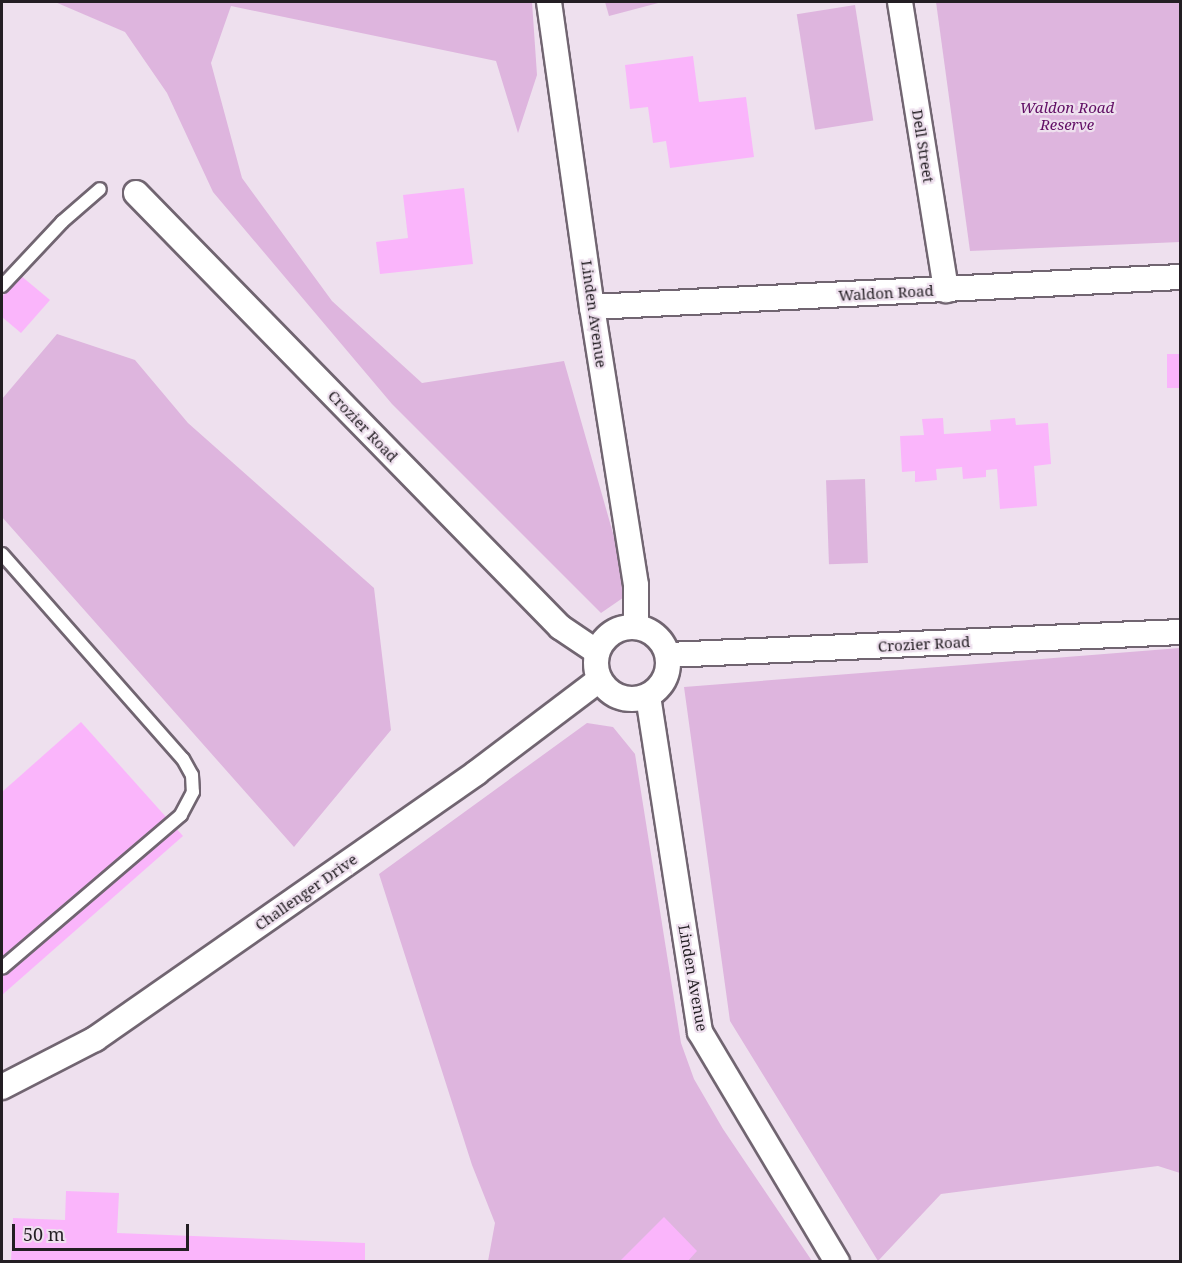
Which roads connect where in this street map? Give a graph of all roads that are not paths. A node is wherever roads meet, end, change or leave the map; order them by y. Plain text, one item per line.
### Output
1 (549, 2) edge
2 (900, 2) edge
3 (100, 189) dead end
4 (136, 193) dead end
5 (1180, 277) edge
6 (2, 286) edge
7 (946, 290) junction
8 (592, 307) junction
9 (2, 554) edge
10 (636, 626) junction
11 (1180, 632) edge
12 (597, 652) junction
13 (668, 656) junction
14 (599, 681) junction
15 (648, 696) junction
16 (2, 968) edge
17 (2, 1087) edge
18 (837, 1262) edge

1 - 8 street, Linden Avenue
2 - 7 street, Dell Street
3 - 6 lane
4 - 12 street, Crozier Road
5 - 7 street, Waldon Road
7 - 8 street, Waldon Road
8 - 10 street, Linden Avenue
9 - 16 lane
10 - 12 street
10 - 13 street
11 - 13 street, Crozier Road
12 - 14 street
13 - 15 street
14 - 15 street
14 - 17 street, Challenger Drive
15 - 18 street, Linden Avenue

